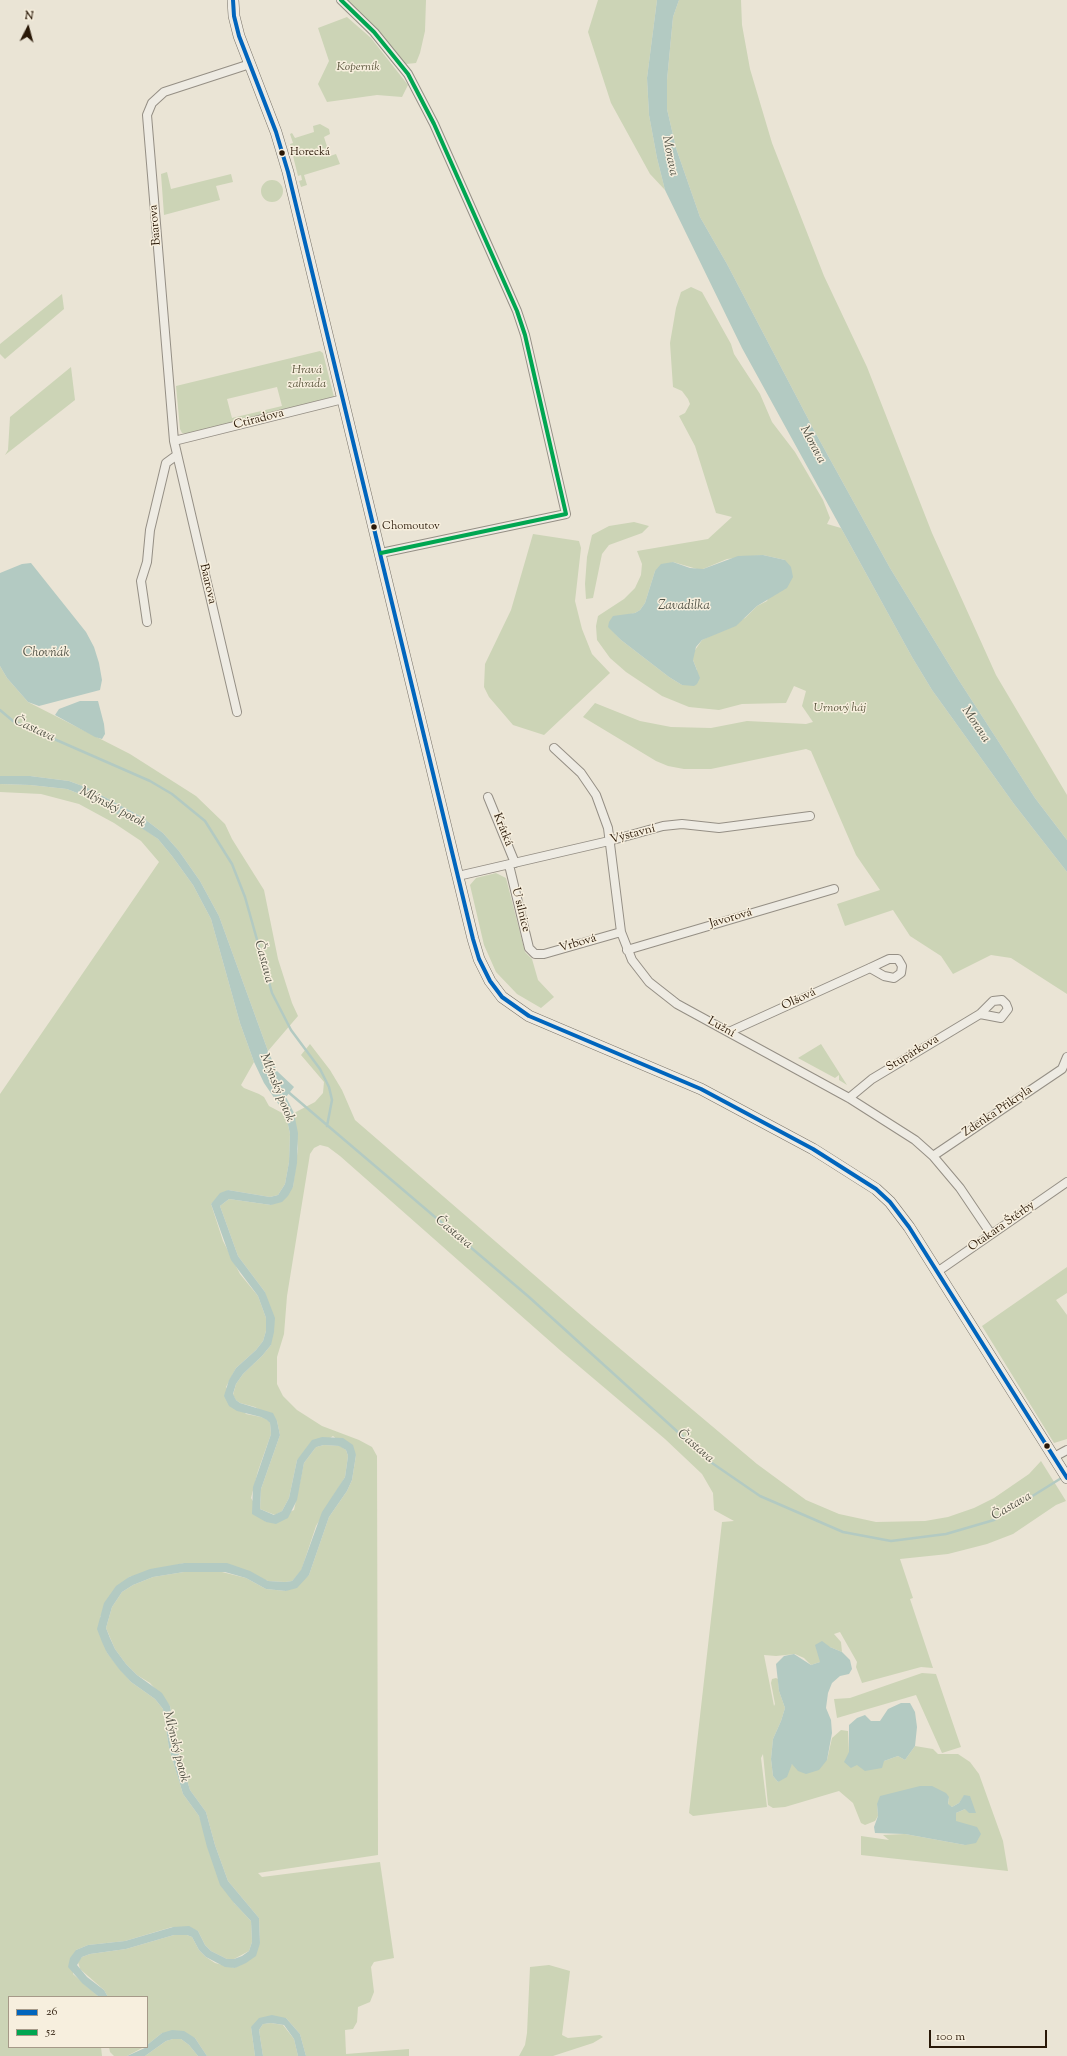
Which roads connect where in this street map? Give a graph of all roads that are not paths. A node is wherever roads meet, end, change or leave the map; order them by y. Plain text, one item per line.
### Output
1 (233, 0) edge
2 (341, 0) edge
3 (250, 64) junction
4 (343, 399) junction
5 (174, 441) junction
6 (178, 455) junction
7 (381, 553) junction
8 (147, 622) dead end
9 (237, 712) dead end
10 (554, 748) dead end
11 (488, 797) dead end
12 (810, 816) dead end
13 (609, 841) junction
14 (512, 864) junction
15 (458, 876) junction
16 (834, 889) dead end
17 (621, 932) junction
18 (627, 950) junction
19 (535, 954) joint
20 (870, 968) dead end
21 (980, 1014) dead end
22 (729, 1032) junction
23 (1067, 1057) edge
24 (1065, 1069) edge
25 (849, 1098) junction
26 (933, 1156) junction
27 (1067, 1182) edge
28 (991, 1234) junction
29 (936, 1272) junction
30 (1067, 1450) edge
31 (1056, 1460) junction
32 (1067, 1478) edge

1 - 3 main road
2 - 7 street
3 - 4 main road
3 - 5 street, Baarova
4 - 5 street, Ctiradova
4 - 7 main road
5 - 6 street, Baarova
6 - 8 street
6 - 9 street, Baarova
7 - 15 main road
10 - 13 street, Lužní
11 - 14 street, Krátká
12 - 13 street, Výstavní
13 - 14 street, Výstavní
13 - 17 street, Lužní
14 - 15 street, Výstavní
14 - 19 street, U silnice
15 - 29 main road
16 - 18 street, Javorová
17 - 18 street, Lužní
17 - 19 street, Vrbová
18 - 22 street, Lužní
20 - 22 street, Olšová
21 - 25 street, Stupárkova
22 - 25 street, Lužní
23 - 24 street, Zdeňka Přikryla
24 - 26 street, Zdeňka Přikryla
25 - 26 street, Lužní
26 - 28 street, Lužní
27 - 28 street, Otakara Štěrby
28 - 29 street, Otakara Štěrby
29 - 31 main road
30 - 31 street
31 - 32 main road

